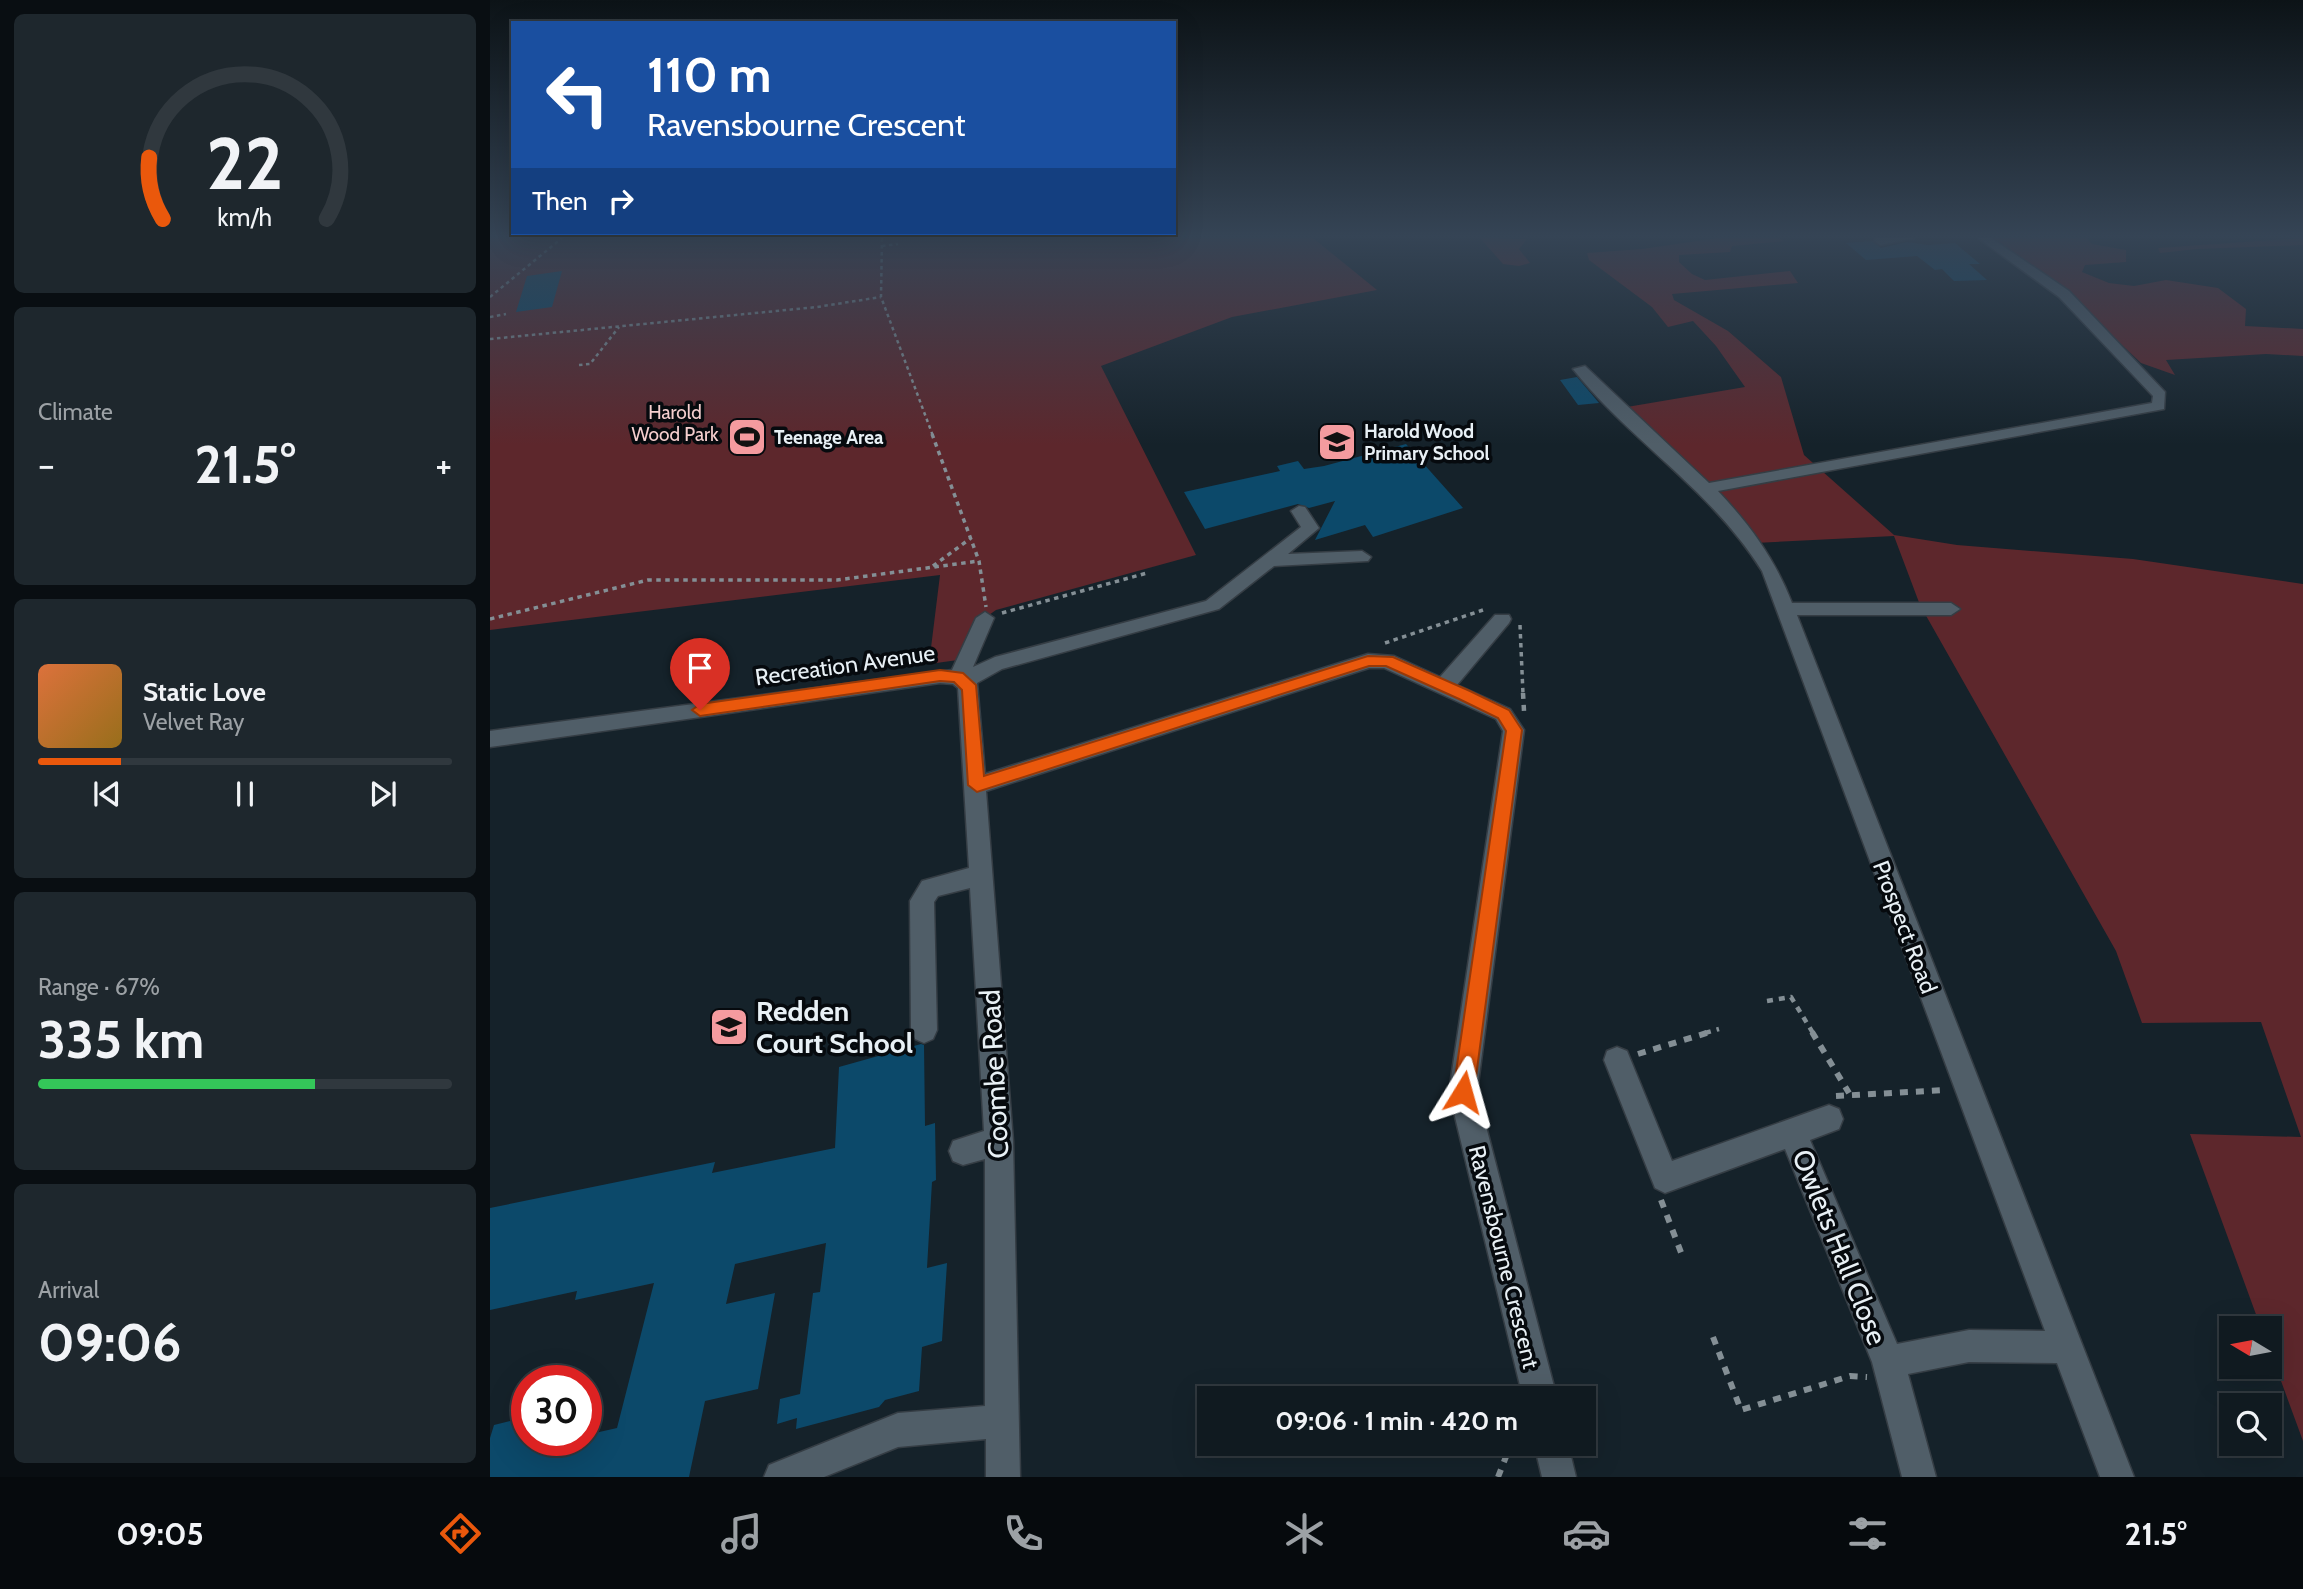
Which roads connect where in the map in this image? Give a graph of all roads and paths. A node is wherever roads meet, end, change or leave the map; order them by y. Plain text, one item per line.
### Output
1 (817, 307) edge
2 (885, 307) edge
3 (2076, 307) edge
4 (506, 314) dead end
5 (490, 317) edge
6 (619, 326) junction
7 (490, 339) edge
8 (579, 365) dead end
9 (1580, 369) dead end
10 (1708, 488) junction
11 (1299, 512) dead end
12 (971, 538) junction
13 (1362, 556) dead end
14 (979, 561) junction
15 (1270, 561) junction
16 (932, 566) junction
17 (1147, 573) dead end
18 (1785, 609) junction
19 (1951, 609) dead end
20 (985, 618) junction
21 (490, 619) edge
22 (1502, 619) dead end
23 (961, 679) junction
24 (1445, 685) junction
25 (490, 739) edge
26 (977, 785) junction
27 (982, 875) junction
28 (1767, 1001) dead end
29 (1719, 1029) dead end
30 (924, 1030) dead end
31 (1617, 1060) joint
32 (1967, 1090) junction
33 (1849, 1093) junction
34 (1829, 1119) joint
35 (1793, 1133) junction
36 (999, 1141) junction
37 (963, 1152) dead end
38 (1665, 1178) junction
39 (1682, 1255) dead end
40 (1713, 1337) dead end
41 (2065, 1347) junction
42 (1890, 1371) junction
43 (1537, 1386) edge
44 (1002, 1421) junction
45 (1506, 1456) edge
46 (1554, 1456) edge
47 (781, 1477) edge
48 (1003, 1477) edge
49 (1498, 1477) edge
50 (1559, 1477) edge
51 (1920, 1477) edge
52 (2117, 1477) edge

1 - 6 path
2 - 12 path
3 - 10 street
4 - 5 path
6 - 7 path
6 - 8 path
9 - 10 street, Prospect Road
10 - 18 street, Prospect Road
11 - 15 street
12 - 14 path
12 - 16 path
13 - 15 street
14 - 16 path
14 - 20 path
15 - 23 street
16 - 21 path
17 - 20 path
18 - 19 street
18 - 32 street, Prospect Road
20 - 23 street
22 - 24 street
23 - 25 street, Recreation Avenue
23 - 26 street, Coombe Road
24 - 26 street, Ravensbourne Crescent
24 - 43 street, Ravensbourne Crescent
26 - 27 street, Coombe Road
27 - 30 street
27 - 36 street, Coombe Road
28 - 33 path
29 - 31 path
31 - 38 street
32 - 33 path
32 - 41 street, Prospect Road
33 - 34 path
34 - 35 street, Owlets Hall Close
35 - 38 street, Owlets Hall Close
35 - 42 street, Owlets Hall Close
36 - 37 street
36 - 44 street, Coombe Road
38 - 39 path
40 - 42 path
41 - 42 street, Owlets Hall Close
41 - 52 street, Prospect Road
42 - 51 street, Owlets Hall Close
44 - 47 street
44 - 48 street, Coombe Road
45 - 49 path
46 - 50 street

